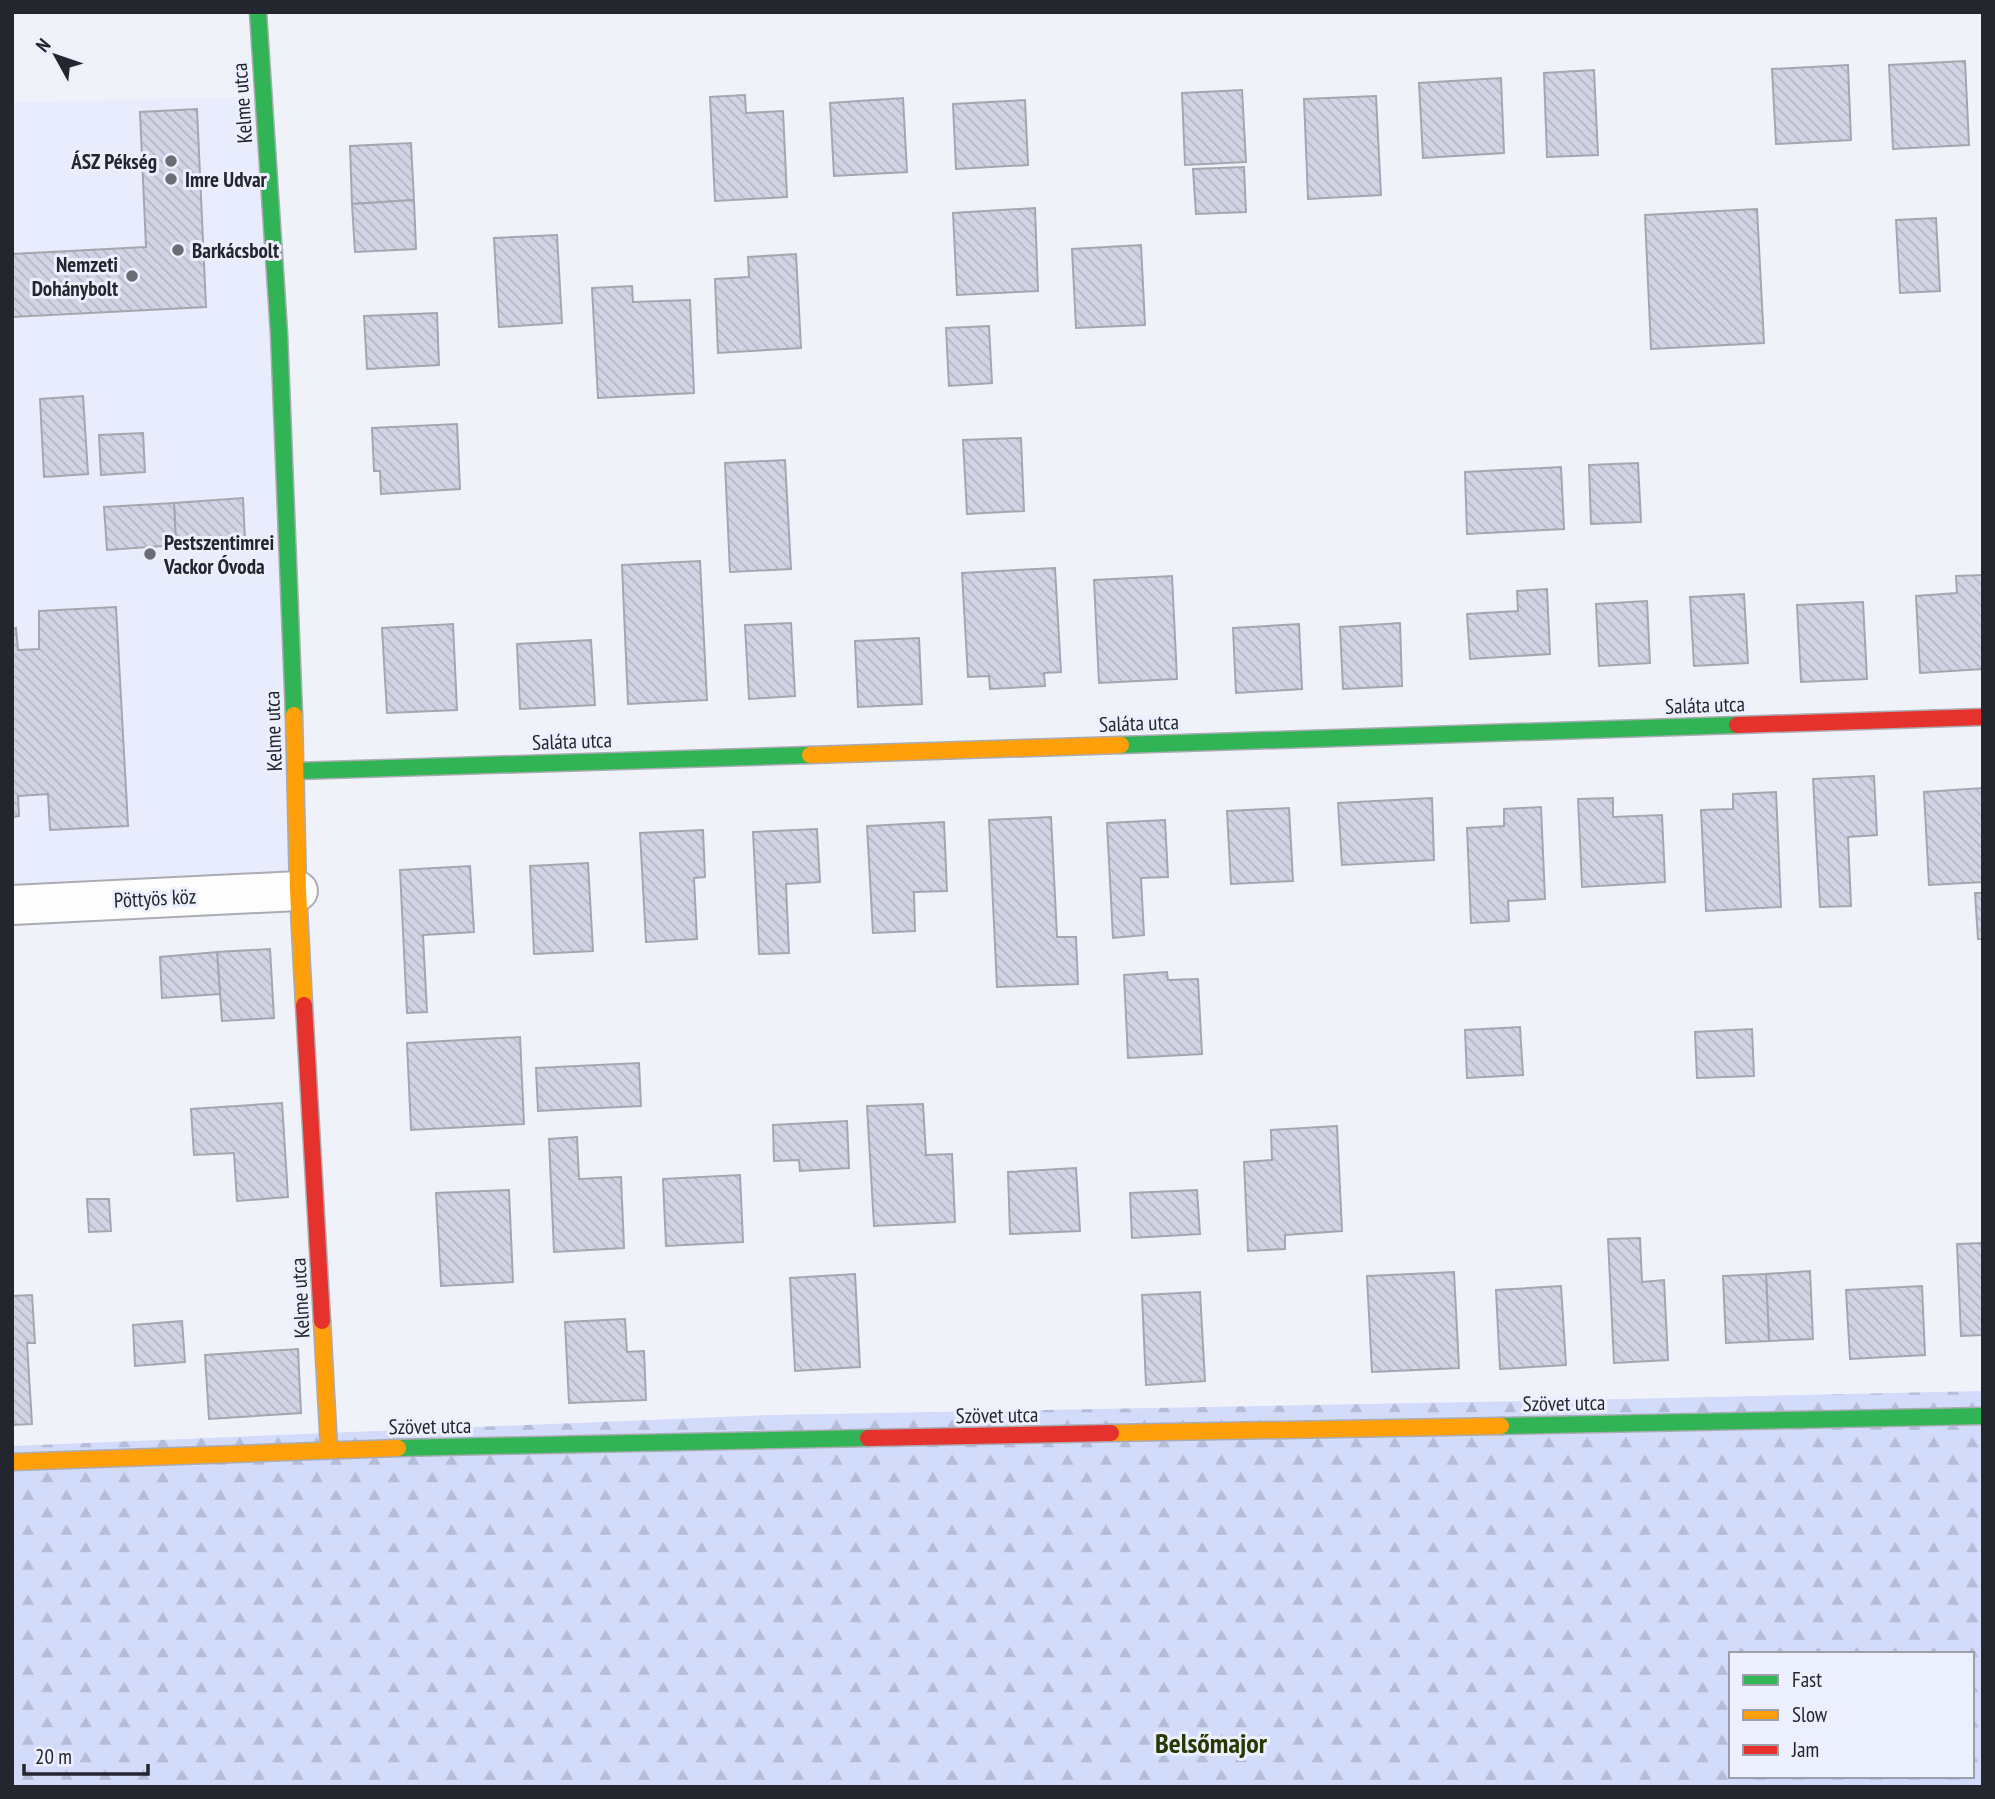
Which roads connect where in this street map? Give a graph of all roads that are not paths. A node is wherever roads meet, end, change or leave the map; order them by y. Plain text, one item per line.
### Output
1 (258, 12) edge
2 (1983, 717) edge
3 (296, 771) junction
4 (298, 891) junction
5 (12, 905) edge
6 (1983, 1416) edge
7 (329, 1449) junction
8 (12, 1462) edge

1 - 3 street, Kelme utca
2 - 3 street, Saláta utca
3 - 4 street, Kelme utca
4 - 5 street, Pöttyös köz
4 - 7 street, Kelme utca
6 - 7 street, Szövet utca
7 - 8 street, Szövet utca

